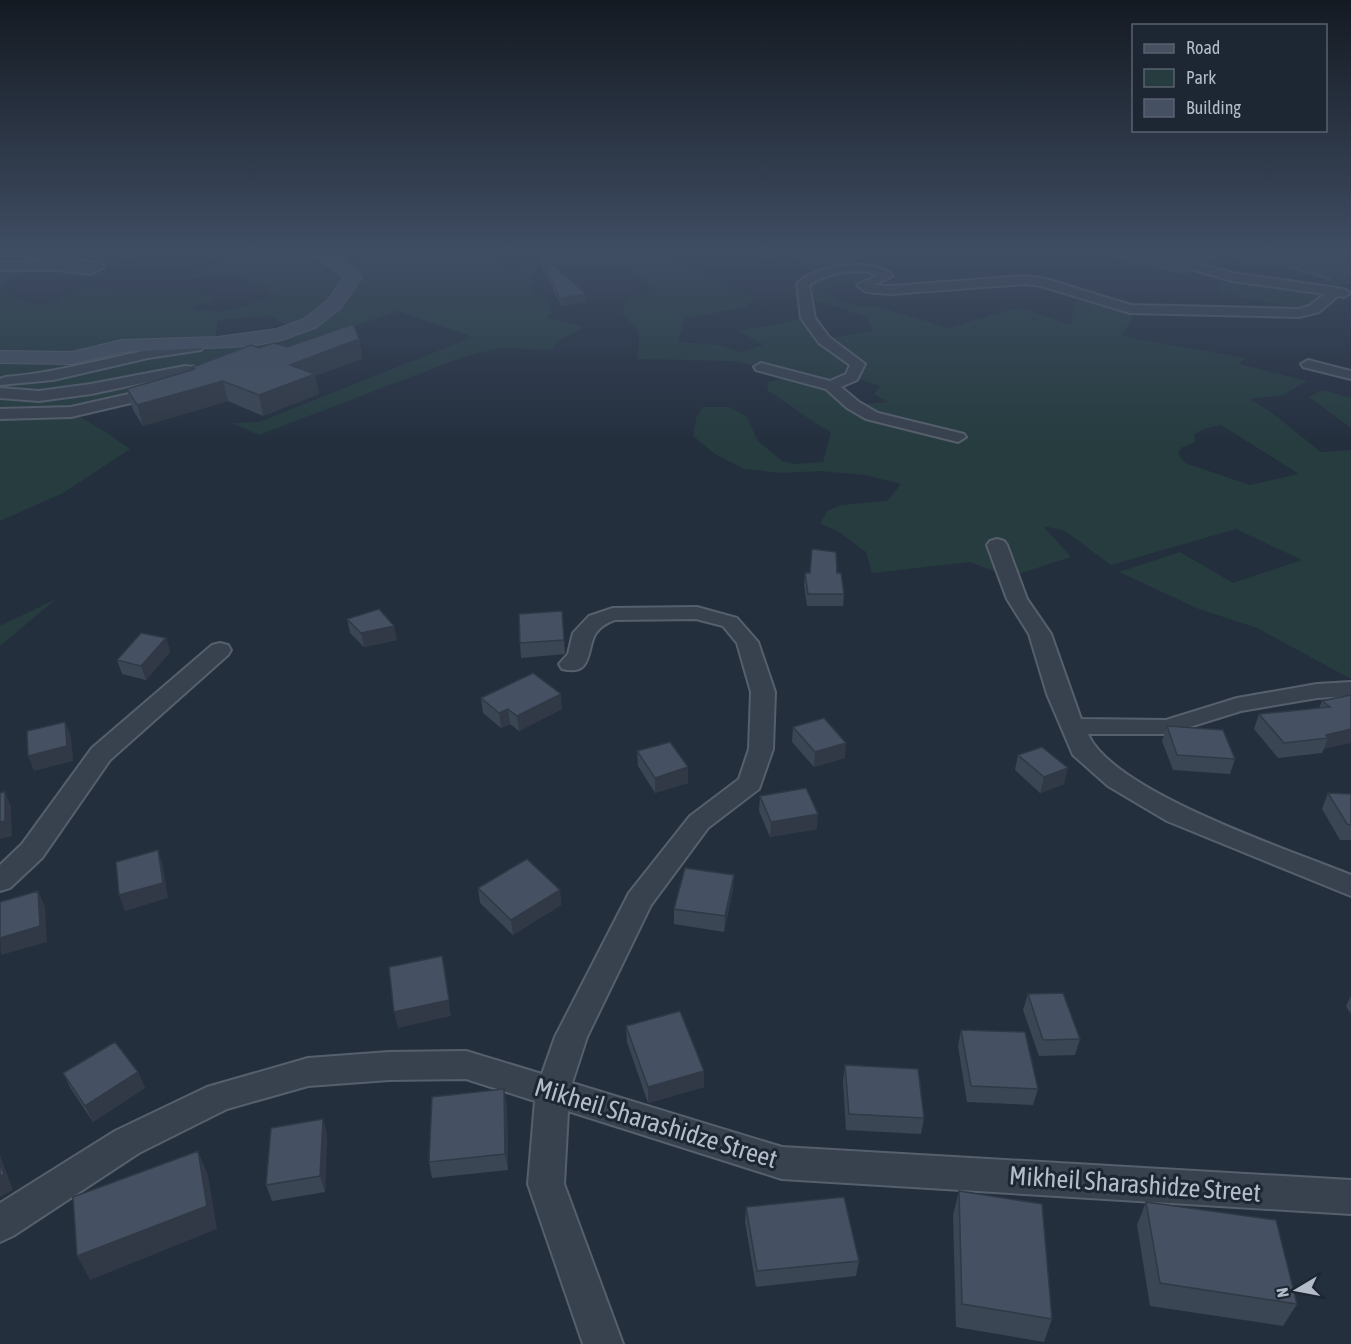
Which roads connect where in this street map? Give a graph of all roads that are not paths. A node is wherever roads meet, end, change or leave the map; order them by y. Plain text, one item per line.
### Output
1 (319, 317) edge
2 (808, 317) edge
3 (215, 343) junction
4 (0, 357) edge
5 (1308, 364) dead end
6 (761, 367) dead end
7 (1351, 375) edge
8 (0, 382) edge
9 (831, 386) junction
10 (0, 393) edge
11 (0, 414) edge
12 (958, 437) dead end
13 (997, 544) dead end
14 (220, 650) dead end
15 (570, 664) dead end
16 (1351, 689) edge
17 (1072, 726) junction
18 (0, 881) edge
19 (1351, 886) edge
20 (552, 1093) junction
21 (1351, 1197) edge
22 (0, 1224) edge
23 (603, 1344) edge

1 - 3 street
2 - 9 street
3 - 4 street
3 - 8 street
5 - 7 street
6 - 9 street
9 - 12 street
10 - 11 street
13 - 17 street
14 - 18 street
15 - 20 street
16 - 17 street
17 - 19 street
20 - 21 street, Mikheil Sharashidze Street
20 - 22 street, Mikheil Sharashidze Street
20 - 23 street

